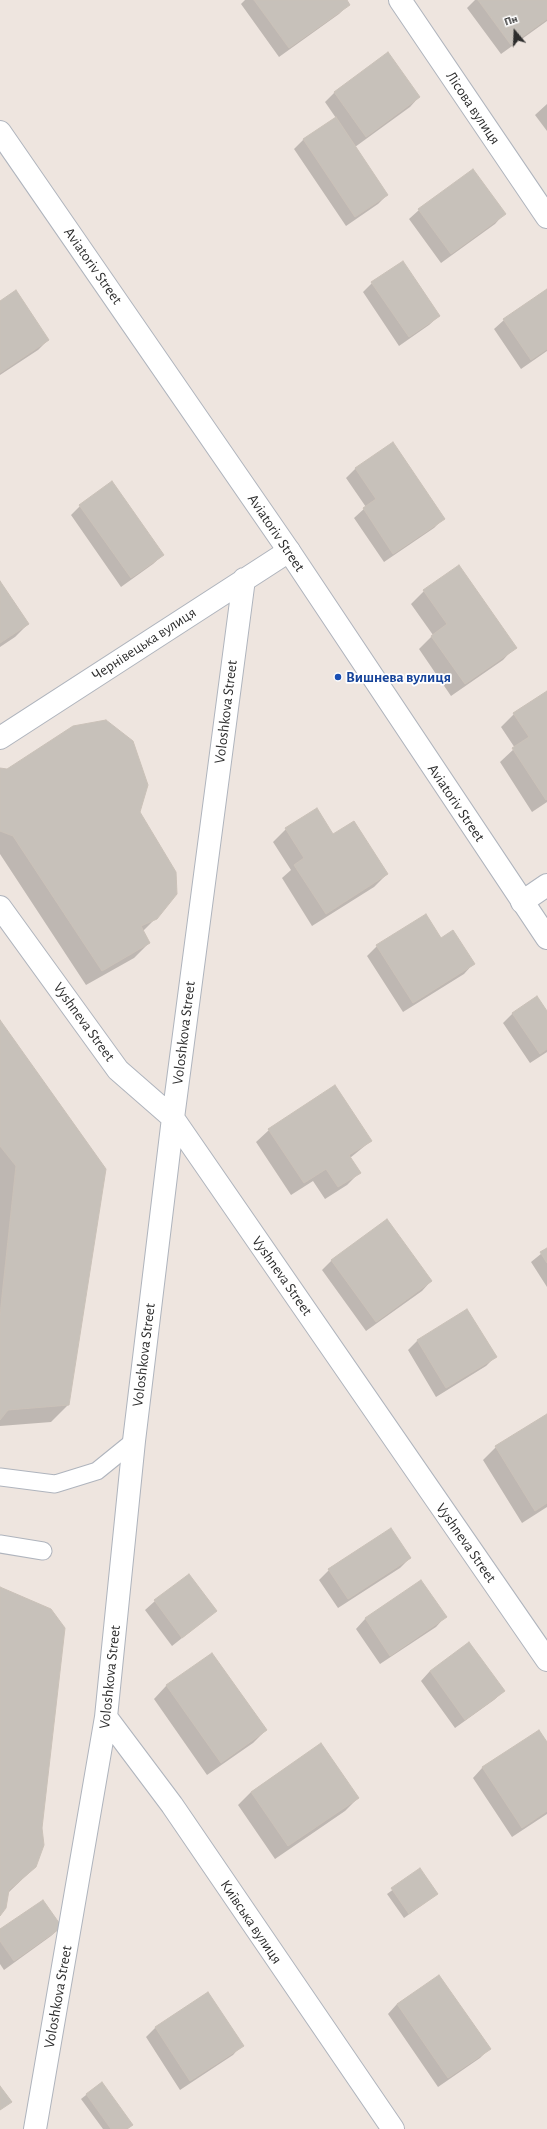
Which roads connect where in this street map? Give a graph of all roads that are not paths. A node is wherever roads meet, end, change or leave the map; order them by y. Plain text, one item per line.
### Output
1 (400, 0) edge
2 (0, 132) edge
3 (547, 217) edge
4 (289, 551) junction
5 (244, 579) junction
6 (0, 738) edge
7 (547, 885) edge
8 (522, 902) junction
9 (1, 911) edge
10 (547, 938) edge
11 (173, 1118) junction
12 (134, 1441) junction
13 (0, 1477) edge
14 (0, 1544) edge
15 (43, 1551) dead end
16 (547, 1660) edge
17 (106, 1717) junction
18 (35, 2129) edge
19 (393, 2129) edge

1 - 3 street, Лісова вулиця
2 - 4 street, Aviatoriv Street
4 - 5 street, Чернівецька вулиця
4 - 8 street, Aviatoriv Street
5 - 6 street, Чернівецька вулиця
5 - 11 street, Voloshkova Street
7 - 8 street
8 - 10 street, Aviatoriv Street
9 - 11 street, Vyshneva Street
11 - 12 street, Voloshkova Street
11 - 16 street, Vyshneva Street
12 - 13 lane
12 - 17 street, Voloshkova Street
14 - 15 lane
17 - 18 street, Voloshkova Street
17 - 19 street, Київська вулиця

